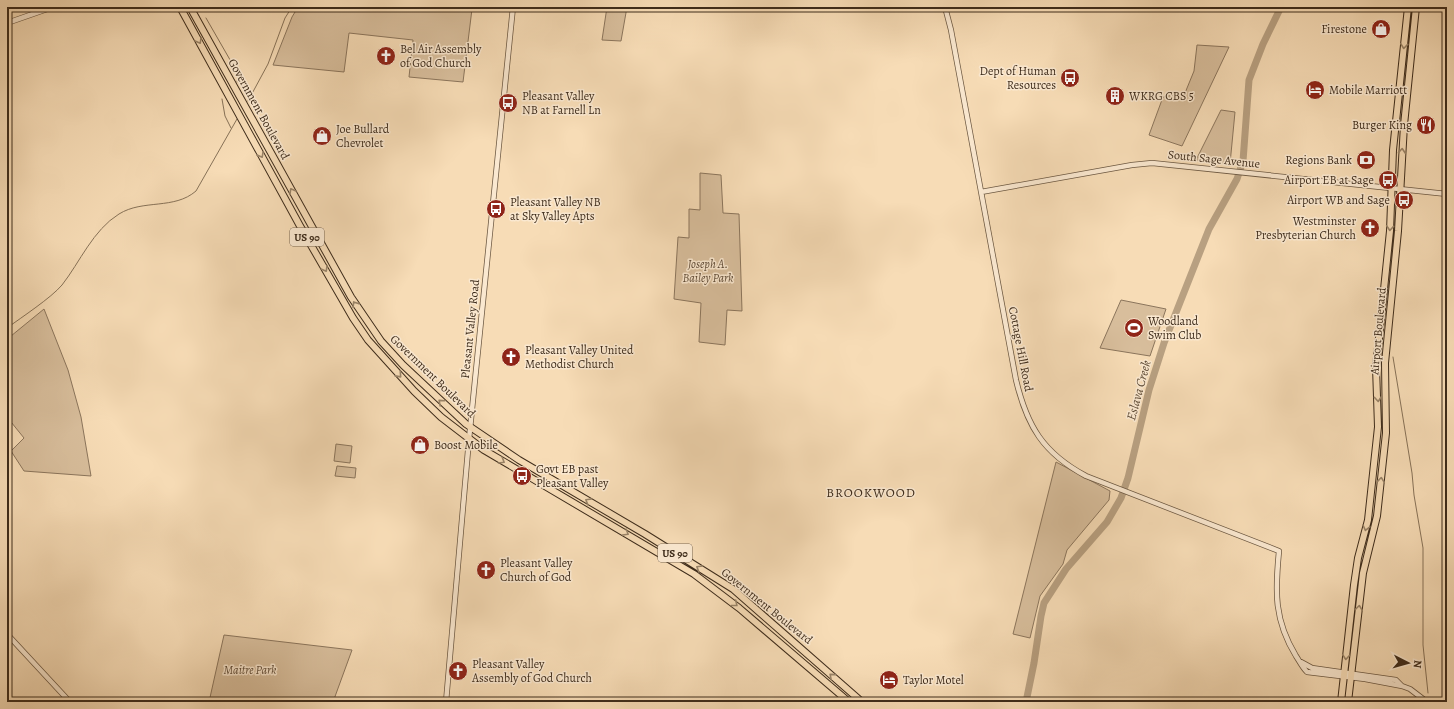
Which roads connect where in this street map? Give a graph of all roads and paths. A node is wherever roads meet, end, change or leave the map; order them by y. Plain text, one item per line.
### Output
1 (53, 7) edge
2 (180, 7) edge
3 (190, 7) edge
4 (513, 7) edge
5 (945, 7) edge
6 (1408, 7) edge
7 (1416, 7) edge
8 (7, 23) edge
9 (1392, 189) junction
10 (1400, 190) junction
11 (981, 192) junction
12 (1447, 194) edge
13 (470, 427) junction
14 (469, 439) junction
15 (1269, 548) junction
16 (1278, 561) junction
17 (7, 634) edge
18 (1344, 674) junction
19 (1351, 675) junction
20 (70, 702) edge
21 (446, 702) edge
22 (849, 702) edge
23 (862, 702) edge
24 (1342, 702) edge
25 (1348, 702) edge
26 (1427, 702) edge

1 - 8 street
2 -> 14 main road, Government Boulevard / US 90
13 -> 3 main road, Government Boulevard / US 90
4 - 13 street, Pleasant Valley Road
5 - 11 street, Cottage Hill Road
6 -> 9 main road, Airport Boulevard
10 -> 7 main road, Airport Boulevard
9 - 10 street, South Sage Avenue
9 - 11 street, South Sage Avenue
9 -> 18 main road, Airport Boulevard
10 - 12 street, South Sage Avenue
19 -> 10 main road, Airport Boulevard
11 - 15 street, Cottage Hill Road
13 - 14 street, Pleasant Valley Road
23 -> 13 main road, Government Boulevard / US 90
14 - 21 street, Pleasant Valley Road
14 -> 22 main road, Government Boulevard / US 90
15 - 16 street
15 - 16 street, Cottage Hill Road
16 - 18 street
17 - 20 street
18 - 19 street
18 - 24 main road, Airport Boulevard
19 - 25 main road, Airport Boulevard
19 - 26 street

